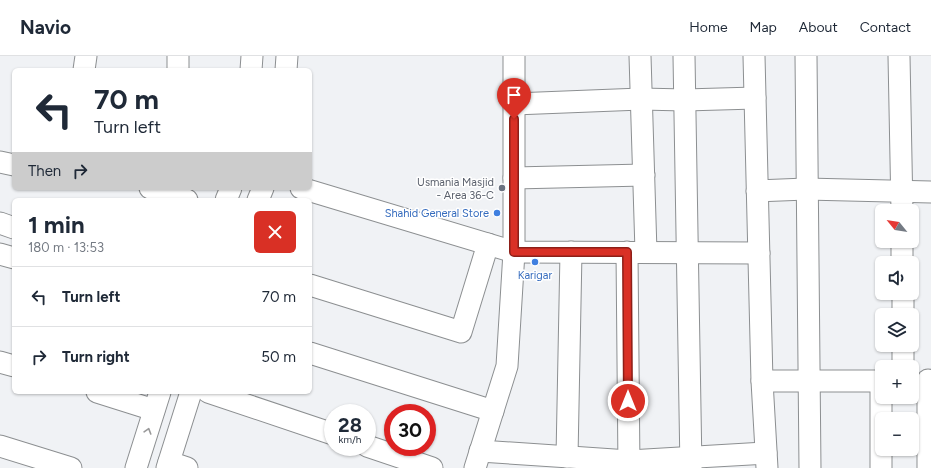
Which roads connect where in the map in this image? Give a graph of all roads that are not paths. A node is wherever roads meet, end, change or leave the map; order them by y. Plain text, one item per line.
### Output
1 (86, 56) edge
2 (178, 56) edge
3 (252, 56) edge
4 (287, 56) edge
5 (514, 56) edge
6 (640, 56) edge
7 (684, 56) edge
8 (754, 56) edge
9 (806, 56) edge
10 (899, 56) edge
11 (84, 68) edge
12 (178, 68) edge
13 (251, 68) edge
14 (286, 68) edge
15 (755, 98) junction
16 (641, 99) junction
17 (685, 100) junction
18 (514, 104) junction
19 (0, 162) edge
20 (12, 165) edge
21 (644, 175) junction
22 (514, 178) junction
23 (806, 189) junction
24 (308, 190) edge
25 (902, 190) junction
26 (757, 191) junction
27 (931, 192) edge
28 (902, 204) edge
29 (0, 223) edge
30 (12, 227) edge
31 (488, 244) junction
32 (514, 252) junction
33 (571, 252) junction
34 (637, 252) junction
35 (687, 253) junction
36 (759, 253) junction
37 (0, 254) edge
38 (12, 257) edge
39 (312, 286) edge
40 (312, 354) edge
41 (0, 362) edge
42 (12, 365) edge
43 (924, 380) edge
44 (762, 381) junction
45 (810, 381) junction
46 (875, 381) edge
47 (110, 394) edge
48 (191, 394) edge
49 (214, 394) edge
50 (157, 401) edge
51 (882, 404) edge
52 (493, 412) junction
53 (324, 431) edge
54 (0, 446) edge
55 (376, 449) edge
56 (567, 457) junction
57 (477, 459) edge
58 (766, 460) edge
59 (691, 463) edge
60 (629, 465) edge
61 (174, 466) edge
62 (71, 468) edge
63 (136, 468) edge
64 (432, 468) edge
65 (810, 468) edge
66 (881, 468) edge
67 (928, 468) edge

1 - 11 street
2 - 12 street
3 - 13 street
4 - 14 street
5 - 18 street
6 - 16 street
7 - 17 street
8 - 15 street
9 - 23 street
10 - 25 street
15 - 17 street
15 - 26 street
16 - 17 street
16 - 18 street
16 - 21 street
17 - 35 street
18 - 22 street
19 - 20 street
21 - 22 street
21 - 34 street
22 - 32 street
23 - 25 street
23 - 26 street
23 - 45 street
24 - 31 street
25 - 27 street
25 - 28 street
26 - 36 street
29 - 30 street
31 - 32 street
31 - 39 street
32 - 33 street
32 - 52 street
33 - 34 street
33 - 56 street
34 - 35 street
34 - 60 street
35 - 36 street
35 - 59 street
36 - 44 street
37 - 38 street
40 - 52 street
41 - 42 street
43 - 67 street
44 - 45 street
44 - 58 street
45 - 46 street
45 - 65 street
47 - 50 street
48 - 61 street
49 - 53 street
63 -> 50 street
51 - 66 street
52 - 57 street
54 - 62 street
55 - 64 street
56 - 57 street
56 - 60 street
58 - 59 street
59 - 60 street

